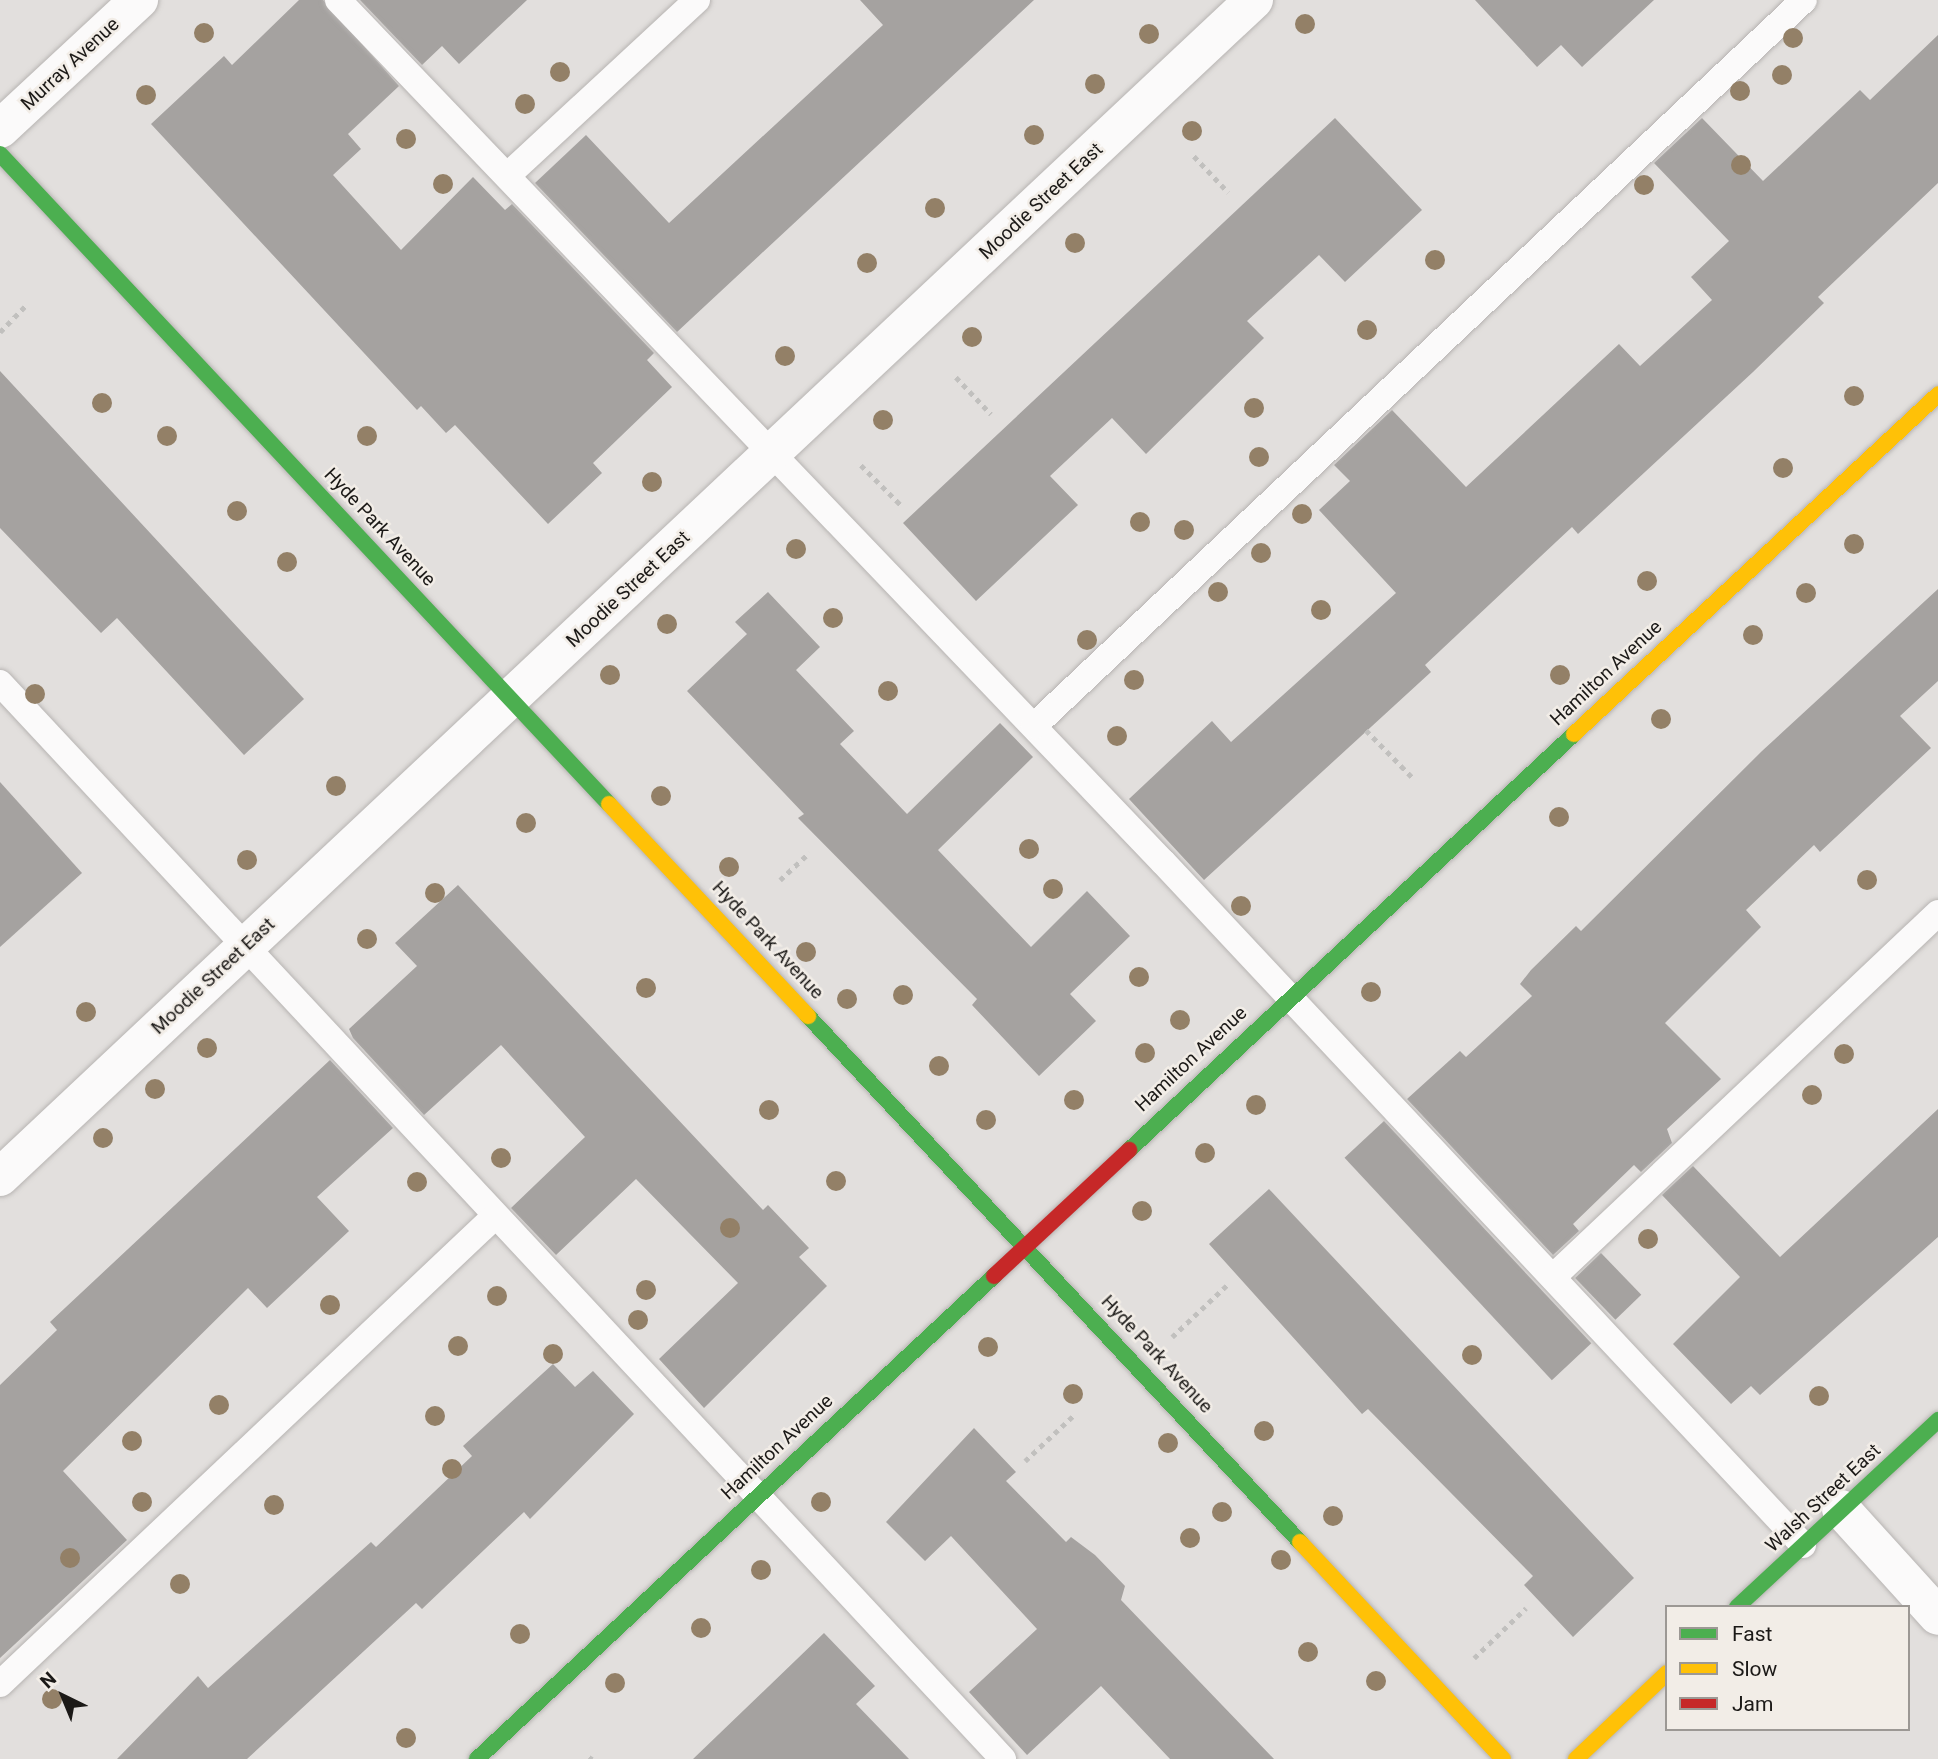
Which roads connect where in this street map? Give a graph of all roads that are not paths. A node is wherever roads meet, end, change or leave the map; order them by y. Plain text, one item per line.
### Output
1 (139, 0) edge
2 (338, 0) edge
3 (697, 0) edge
4 (1254, 0) edge
5 (1804, 0) edge
6 (0, 129) edge
7 (0, 153) edge
8 (507, 176) junction
9 (1938, 394) edge
10 (774, 452) junction
11 (0, 683) edge
12 (510, 698) junction
13 (1034, 726) junction
14 (1938, 913) edge
15 (244, 947) junction
16 (1290, 996) junction
17 (0, 1177) edge
18 (495, 1216) junction
19 (1025, 1241) junction
20 (1553, 1277) junction
21 (1938, 1420) edge
22 (757, 1495) junction
23 (1841, 1509) junction
24 (1803, 1545) junction
25 (1739, 1605) edge
26 (1938, 1616) edge
27 (1665, 1676) edge
28 (0, 1684) edge
29 (477, 1759) edge
30 (1003, 1759) edge
31 (1503, 1759) edge
32 (1576, 1759) edge

1 - 6 street, Murray Avenue
2 - 8 lane
3 - 8 lane
4 - 10 street, Moodie Street East
5 - 13 lane
7 - 12 street, Hyde Park Avenue
8 - 10 lane
9 - 16 street, Hamilton Avenue
10 - 12 street, Moodie Street East
10 - 13 lane
11 - 15 lane
12 - 15 street, Moodie Street East
12 - 19 street, Hyde Park Avenue
13 - 16 lane
14 - 20 lane
15 - 17 street, Moodie Street East
15 - 18 lane
16 - 19 street, Hamilton Avenue
16 - 20 lane
18 - 22 lane
18 - 28 lane
19 - 22 street, Hamilton Avenue
19 - 31 street, Hyde Park Avenue
20 - 24 lane
21 - 23 street, Walsh Street East
22 - 29 street, Hamilton Avenue
22 - 30 lane
23 - 24 street, Walsh Street East
23 - 26 street
24 - 25 street, Walsh Street East
27 - 32 street

